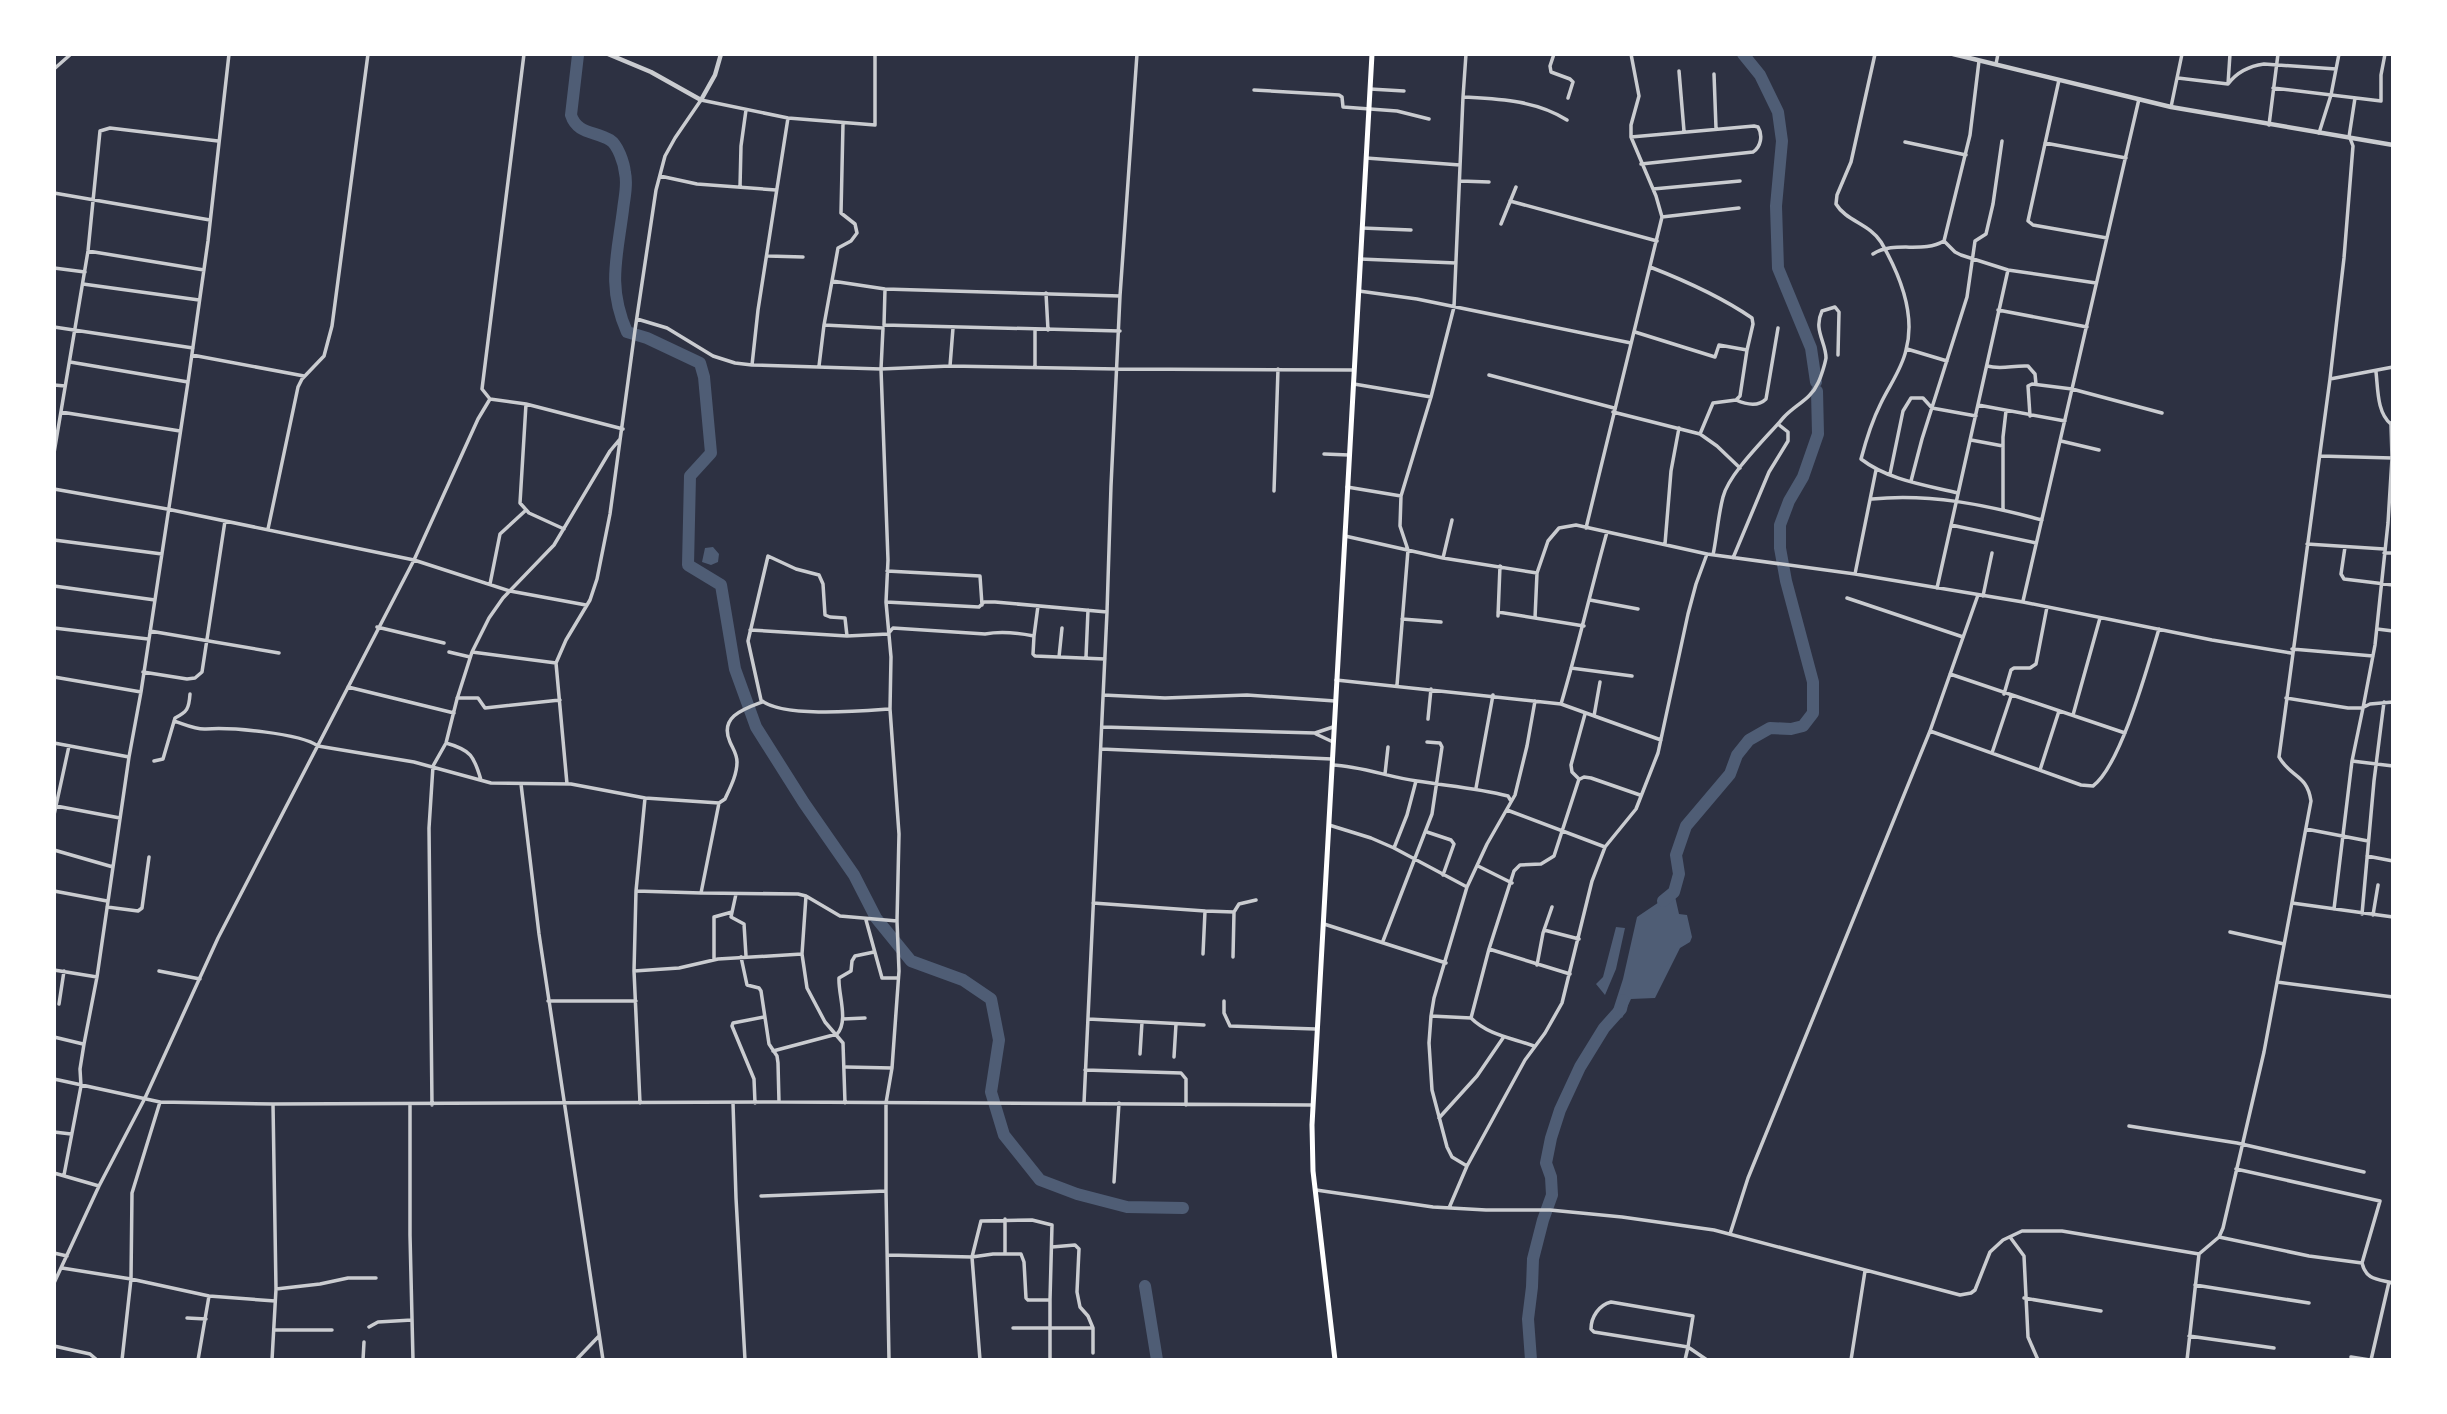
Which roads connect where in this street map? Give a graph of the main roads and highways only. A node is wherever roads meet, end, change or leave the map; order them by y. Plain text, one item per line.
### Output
1 (1372, 54) edge
2 (1335, 1360) edge

1 - 2 main road

